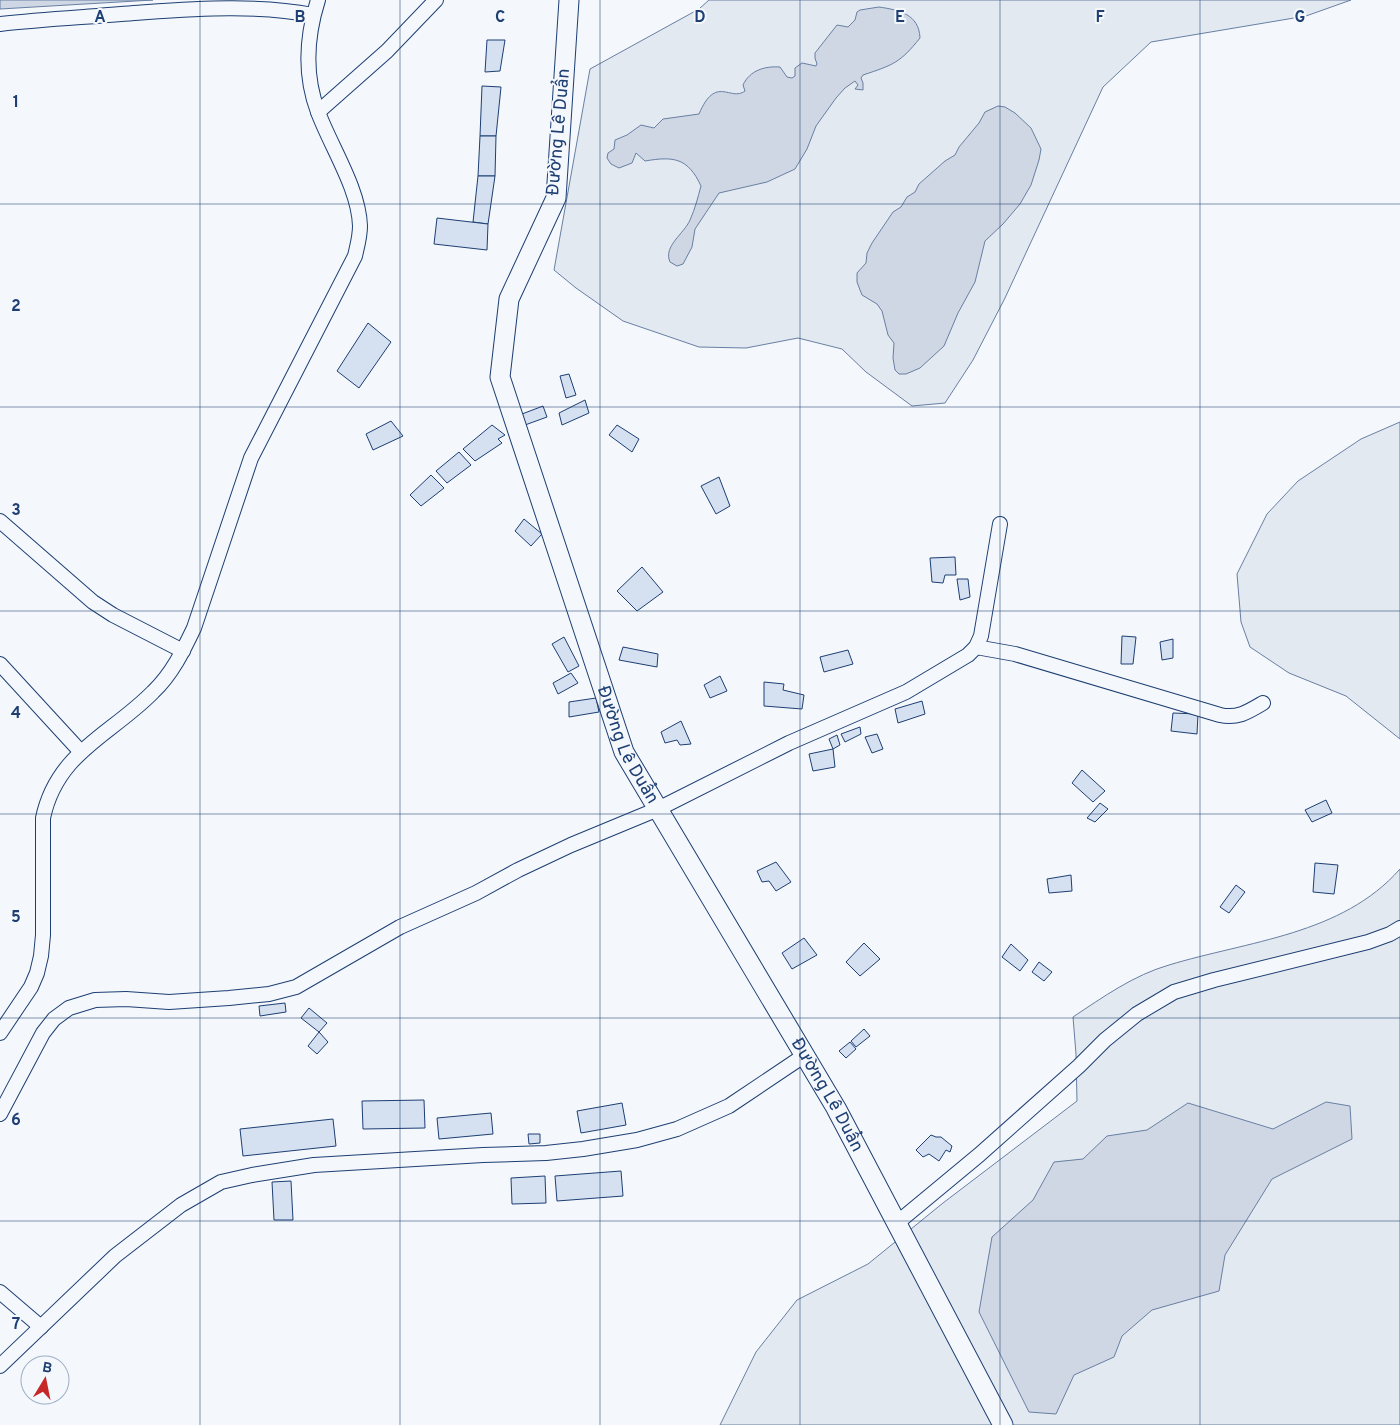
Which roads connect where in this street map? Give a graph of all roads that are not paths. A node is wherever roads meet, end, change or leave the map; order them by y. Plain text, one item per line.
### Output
1 (318, 0) edge
2 (436, 0) edge
3 (569, 0) edge
4 (314, 16) junction
5 (0, 24) edge
6 (318, 112) junction
7 (0, 522) edge
8 (1000, 524) dead end
9 (976, 648) junction
10 (183, 651) junction
11 (0, 664) edge
12 (1263, 704) dead end
13 (80, 751) junction
14 (658, 808) junction
15 (1400, 928) edge
16 (0, 1033) edge
17 (805, 1055) junction
18 (0, 1114) edge
19 (897, 1223) junction
20 (0, 1292) edge
21 (41, 1327) junction
22 (0, 1366) edge
23 (1003, 1425) edge

1 - 4 street
2 - 6 street
3 - 14 main road, Đường Lê Duẩn
4 - 5 street
4 - 6 street
6 - 10 street
7 - 10 street
8 - 9 street
9 - 12 street
9 - 14 street
10 - 13 street
11 - 13 street
13 - 16 street
14 - 17 main road, Đường Lê Duẩn
14 - 18 street
15 - 19 street
17 - 19 main road, Đường Lê Duẩn
17 - 21 street
19 - 23 main road, Đường Lê Duẩn
20 - 21 street
21 - 22 street

